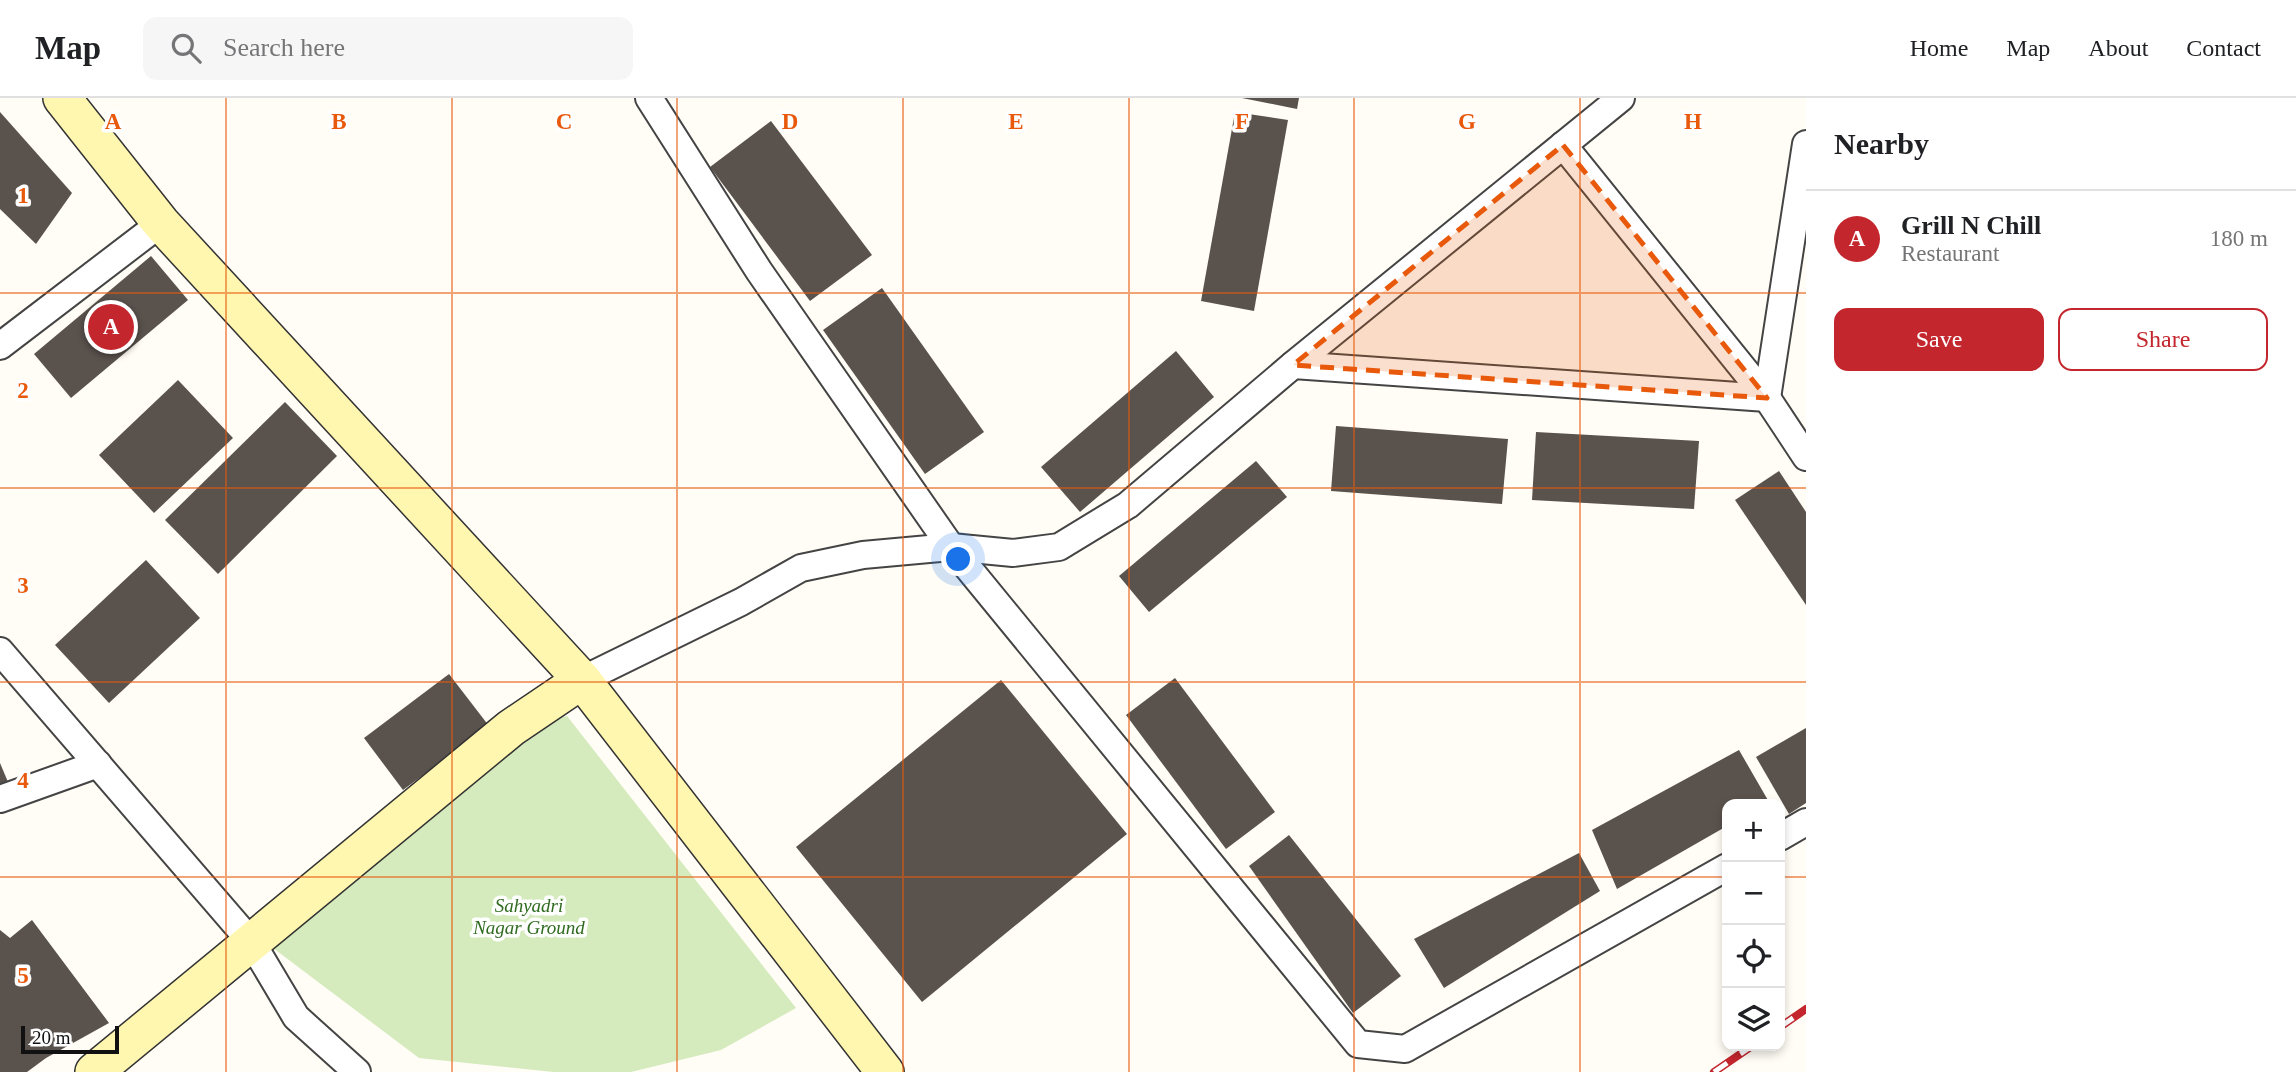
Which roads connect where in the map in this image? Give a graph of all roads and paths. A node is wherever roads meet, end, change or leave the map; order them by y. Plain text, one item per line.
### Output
1 (62, 98) edge
2 (649, 98) edge
3 (1620, 98) edge
4 (1806, 144) edge
5 (1563, 145) junction
6 (161, 223) junction
7 (0, 346) edge
8 (1293, 365) junction
9 (1767, 398) junction
10 (1806, 457) edge
11 (951, 547) junction
12 (0, 651) edge
13 (591, 691) junction
14 (98, 764) junction
15 (0, 799) edge
16 (1806, 822) edge
17 (1785, 834) edge
18 (1722, 870) edge
19 (252, 943) junction
20 (94, 1072) edge
21 (357, 1072) edge
22 (885, 1072) edge

1 - 6 main road
2 - 11 street
3 - 5 street
4 - 9 street
5 - 8 street
5 - 9 street
6 - 7 street
6 - 13 main road
8 - 9 street
8 - 11 street
9 - 10 street
11 - 13 street
11 - 18 street
12 - 14 street
13 - 19 main road
13 - 22 main road
14 - 15 street
14 - 19 street
16 - 17 street
19 - 20 main road
19 - 21 street

